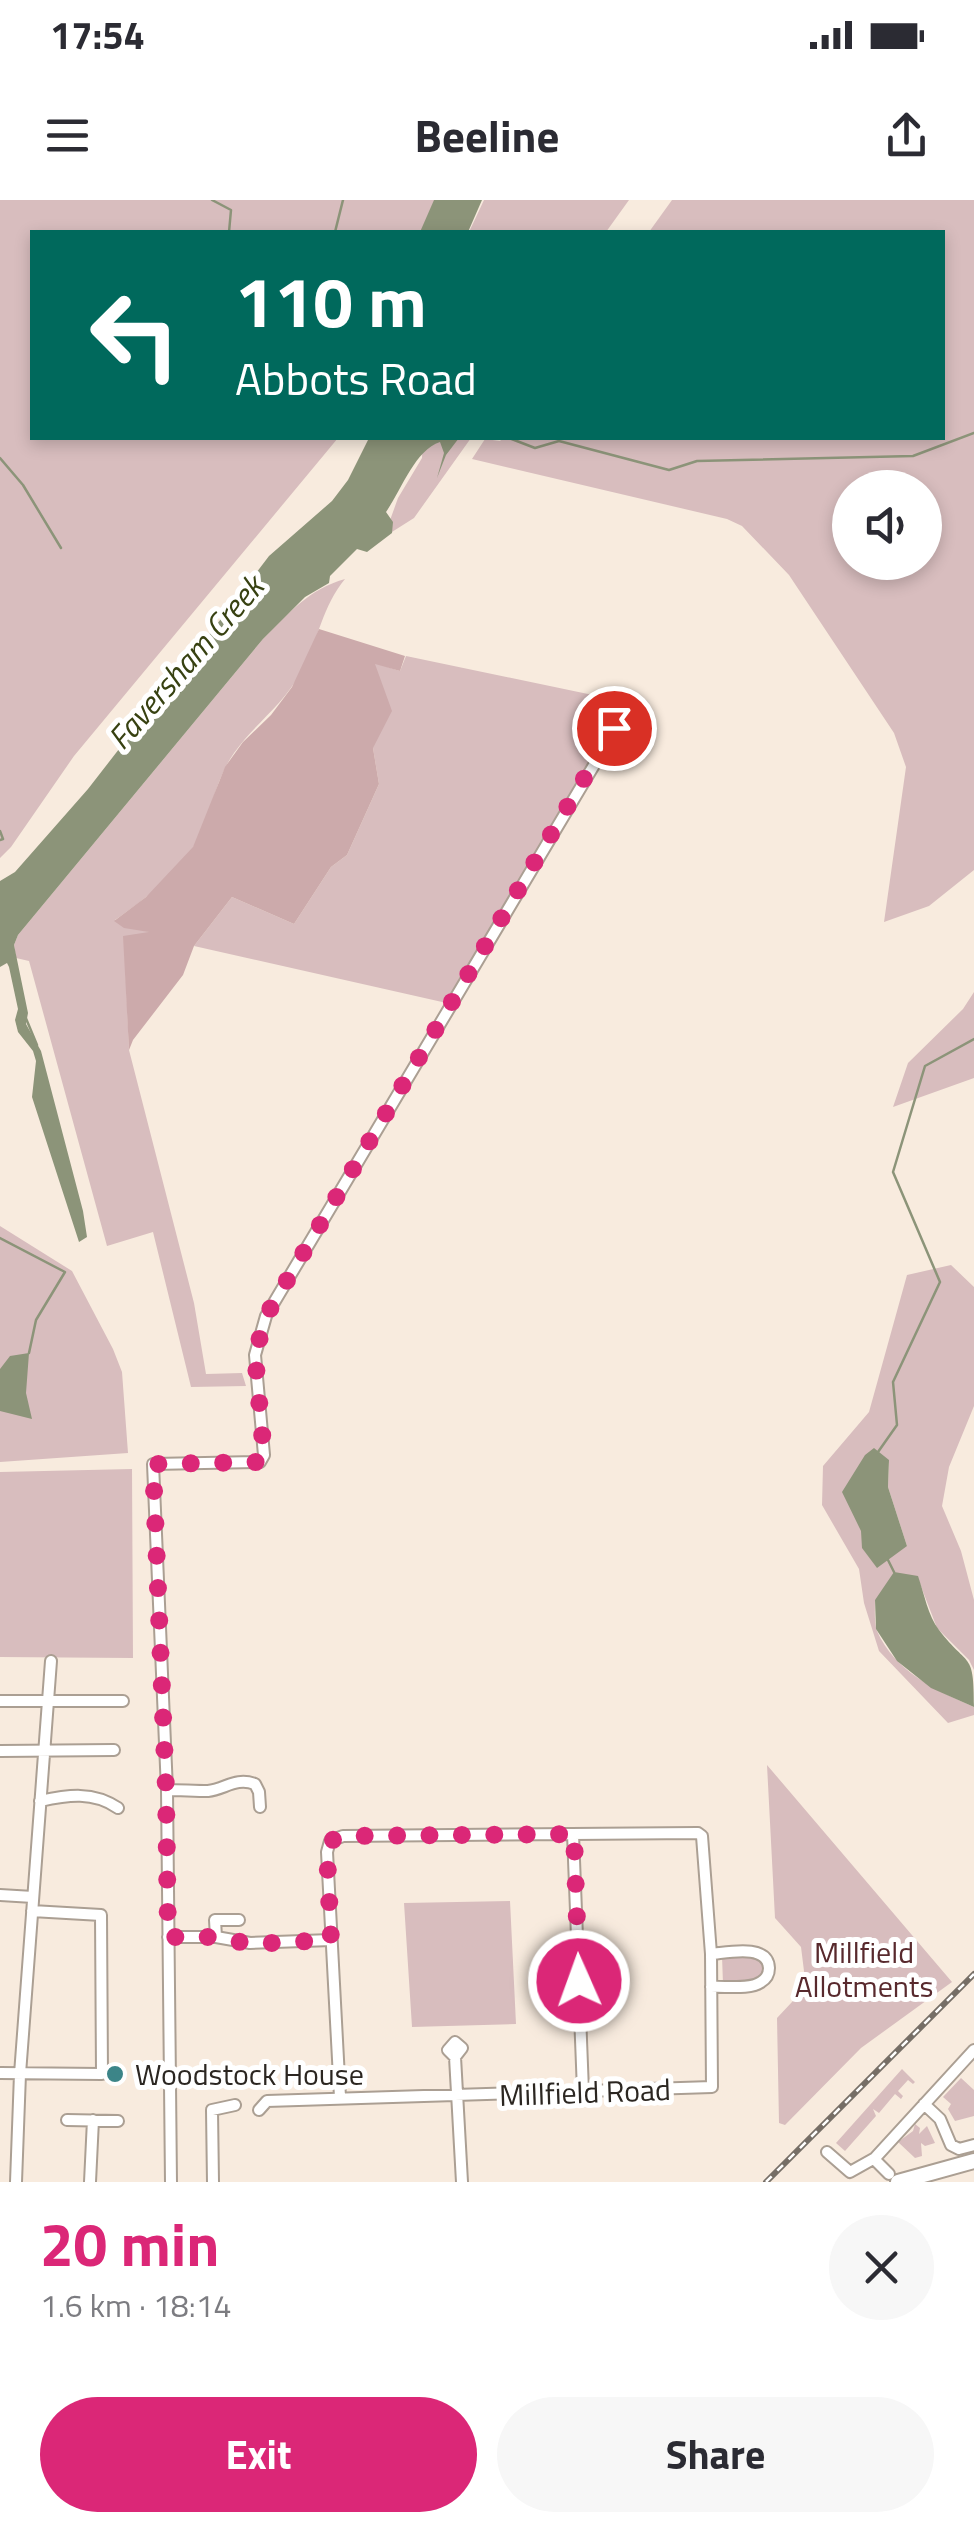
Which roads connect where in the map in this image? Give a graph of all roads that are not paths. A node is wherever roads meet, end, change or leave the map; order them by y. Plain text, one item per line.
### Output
1 (631, 703) dead end
2 (51, 1661) dead end
3 (48, 1700) junction
4 (0, 1701) edge
5 (124, 1701) dead end
6 (114, 1750) dead end
7 (44, 1751) junction
8 (0, 1752) edge
9 (166, 1790) junction
10 (40, 1801) junction
11 (113, 1801) dead end
12 (260, 1807) dead end
13 (574, 1834) junction
14 (0, 1895) edge
15 (33, 1897) junction
16 (32, 1912) junction
17 (239, 1920) dead end
18 (168, 1937) junction
19 (216, 1937) junction
20 (331, 1940) junction
21 (710, 1954) junction
22 (711, 1986) junction
23 (974, 2051) edge
24 (456, 2057) dead end
25 (0, 2074) edge
26 (20, 2074) junction
27 (583, 2091) junction
28 (457, 2096) junction
29 (340, 2097) junction
30 (924, 2104) junction
31 (235, 2106) dead end
32 (259, 2110) dead end
33 (67, 2120) dead end
34 (93, 2120) junction
35 (118, 2121) dead end
36 (974, 2145) edge
37 (827, 2152) dead end
38 (874, 2160) junction
39 (974, 2161) edge
40 (893, 2178) edge
41 (16, 2182) edge
42 (90, 2182) edge
43 (172, 2182) edge
44 (213, 2182) edge
45 (462, 2182) edge

1 - 9 street
2 - 3 street
3 - 4 street
3 - 5 street
3 - 7 street
6 - 7 street
7 - 8 street
7 - 10 street
9 - 12 street
9 - 18 street
10 - 11 street
10 - 15 street
13 - 20 street
13 - 21 street
13 - 27 street
14 - 15 street
15 - 16 street
16 - 26 street
16 - 26 street
17 - 19 street
18 - 19 street
18 - 43 street
19 - 20 street
20 - 29 street
21 - 22 street
21 - 22 street
22 - 27 street, Millfield Road
23 - 30 street
24 - 28 street
25 - 26 street
26 - 41 street
27 - 28 street, Millfield Road
28 - 29 street, Millfield Road
28 - 45 street, Millfield Road
29 - 32 street, Millfield Road
30 - 36 street
30 - 38 street
31 - 44 street
33 - 34 street
34 - 35 street
34 - 42 street
37 - 38 street
38 - 40 street
39 - 40 street

